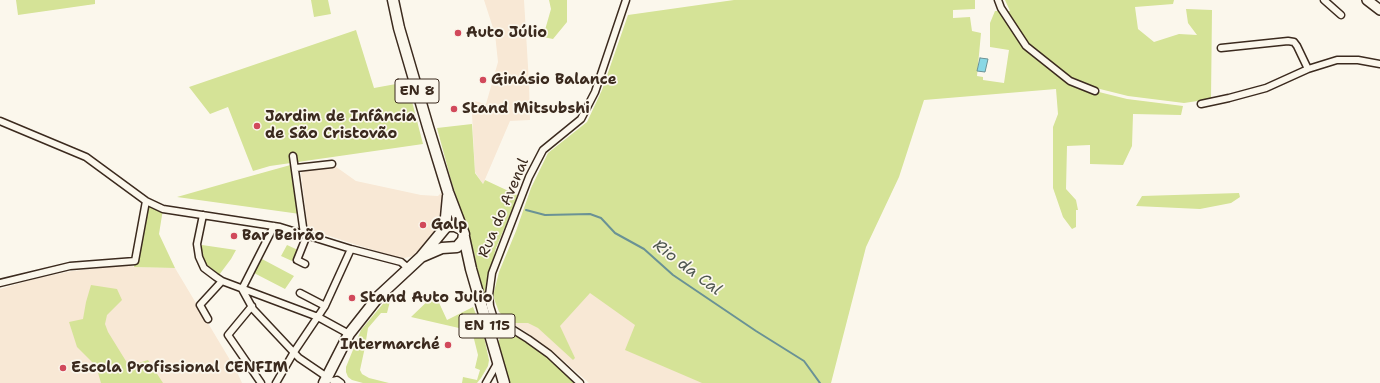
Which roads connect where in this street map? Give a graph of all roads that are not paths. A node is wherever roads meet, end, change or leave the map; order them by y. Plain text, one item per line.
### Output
1 (392, 0) edge
2 (626, 0) edge
3 (998, 0) edge
4 (1324, 0) edge
5 (1368, 0) edge
6 (1380, 10) edge
7 (1341, 15) dead end
8 (1221, 48) dead end
9 (1380, 64) edge
10 (1308, 69) junction
11 (1095, 91) dead end
12 (1201, 104) dead end
13 (0, 121) edge
14 (293, 156) dead end
15 (332, 164) dead end
16 (296, 168) junction
17 (448, 192) junction
18 (146, 201) junction
19 (203, 215) junction
20 (274, 226) junction
21 (444, 230) junction
22 (463, 233) junction
23 (306, 235) junction
24 (452, 247) junction
25 (351, 249) junction
26 (421, 256) junction
27 (306, 264) dead end
28 (408, 268) junction
29 (471, 269) junction
30 (222, 280) junction
31 (0, 283) edge
32 (242, 288) junction
33 (300, 293) dead end
34 (252, 306) junction
35 (325, 306) junction
36 (318, 317) junction
37 (208, 318) dead end
38 (491, 324) junction
39 (351, 332) junction
40 (294, 352) junction
41 (498, 361) junction
42 (332, 382) edge
43 (261, 383) edge
44 (276, 383) edge
45 (486, 383) edge
46 (504, 383) edge
47 (580, 383) edge

1 - 17 main road, EN 8
2 - 38 street, Rua do Avenal
3 - 11 street
4 - 7 street
5 - 6 street
8 - 10 street
9 - 10 street
10 - 12 street
13 - 18 street
14 - 16 street
15 - 16 street
16 - 23 street
17 - 21 main road, EN 8
17 - 22 main road, EN 8
18 - 19 street
18 - 31 street
19 - 20 street
19 - 30 street
20 - 23 street
20 - 32 street
21 - 22 main road
21 - 24 main road, EN 8
21 - 26 main road
22 - 24 main road
22 - 29 main road, EN 115
23 - 25 street
23 - 27 street
24 - 26 main road
24 - 29 main road, EN 115
25 - 28 street
25 - 35 street
26 - 28 main road
28 - 39 main road
29 - 38 main road, EN 115
30 - 32 street
30 - 37 street
32 - 34 street
32 - 36 street
33 - 35 street
34 - 40 street
34 - 43 street
35 - 36 street
36 - 39 street
36 - 40 street
38 - 41 main road, EN 115
38 - 47 street
39 - 42 main road
40 - 42 street
40 - 44 street
41 - 45 street
41 - 46 main road, EN 115

